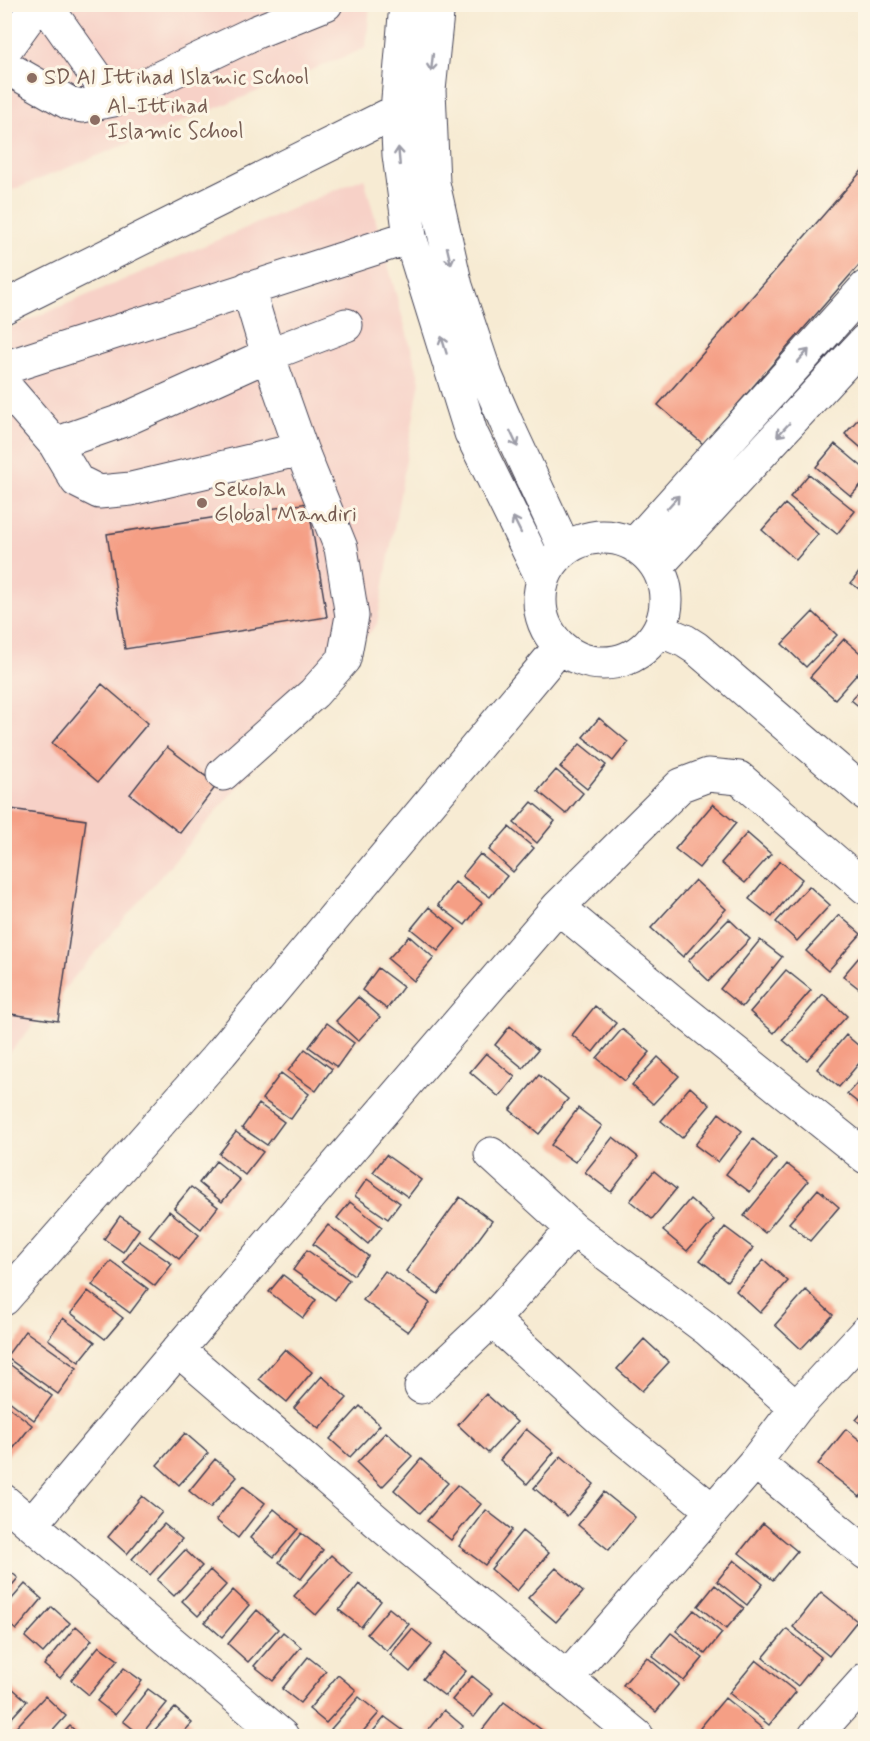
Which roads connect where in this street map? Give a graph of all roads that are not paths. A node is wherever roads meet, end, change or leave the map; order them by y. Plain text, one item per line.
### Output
1 (38, 4) edge
2 (45, 4) edge
3 (326, 4) edge
4 (406, 4) edge
5 (438, 4) edge
6 (4, 51) edge
7 (4, 66) edge
8 (113, 100) junction
9 (397, 111) junction
10 (410, 237) junction
11 (866, 287) edge
12 (248, 288) junction
13 (4, 307) edge
14 (346, 325) dead end
15 (866, 340) edge
16 (267, 355) junction
17 (4, 368) edge
18 (4, 385) edge
19 (54, 444) junction
20 (301, 449) junction
21 (565, 549) junction
22 (646, 556) junction
23 (542, 578) junction
24 (659, 630) junction
25 (560, 647) junction
26 (223, 774) dead end
27 (866, 794) edge
28 (866, 888) edge
29 (558, 907) junction
30 (491, 1154) dead end
31 (866, 1158) edge
32 (573, 1229) junction
33 (4, 1299) edge
34 (492, 1320) junction
35 (866, 1332) edge
36 (178, 1350) junction
37 (421, 1387) dead end
38 (796, 1408) junction
39 (755, 1462) junction
40 (4, 1501) edge
41 (712, 1510) junction
42 (32, 1524) junction
43 (866, 1553) edge
44 (567, 1678) junction
45 (866, 1679) edge
46 (282, 1737) edge
47 (637, 1737) edge
48 (815, 1737) edge

1 - 6 street
2 - 8 street
3 - 8 street
4 - 9 street
5 -> 21 street
7 - 8 street
10 -> 9 street
9 - 13 street
10 - 12 street
23 -> 10 street
22 -> 11 street
12 - 16 street
12 - 17 street
14 - 16 street
15 -> 22 street
16 - 19 street
16 - 20 street
18 - 19 street
19 - 20 street
20 - 26 street
21 - 22 street
21 - 23 street
22 - 24 street
23 - 25 street
24 - 25 street
24 - 27 street
25 - 33 street
28 - 29 street
29 - 31 street
29 - 36 street
30 - 32 street
32 - 34 street
32 - 38 street
34 - 37 street
34 - 41 street
35 - 38 street
36 - 42 street
36 - 44 street
38 - 39 street
39 - 41 street
39 - 43 street
40 - 42 street
41 - 44 street
42 - 46 street
44 - 47 street
45 - 48 street

